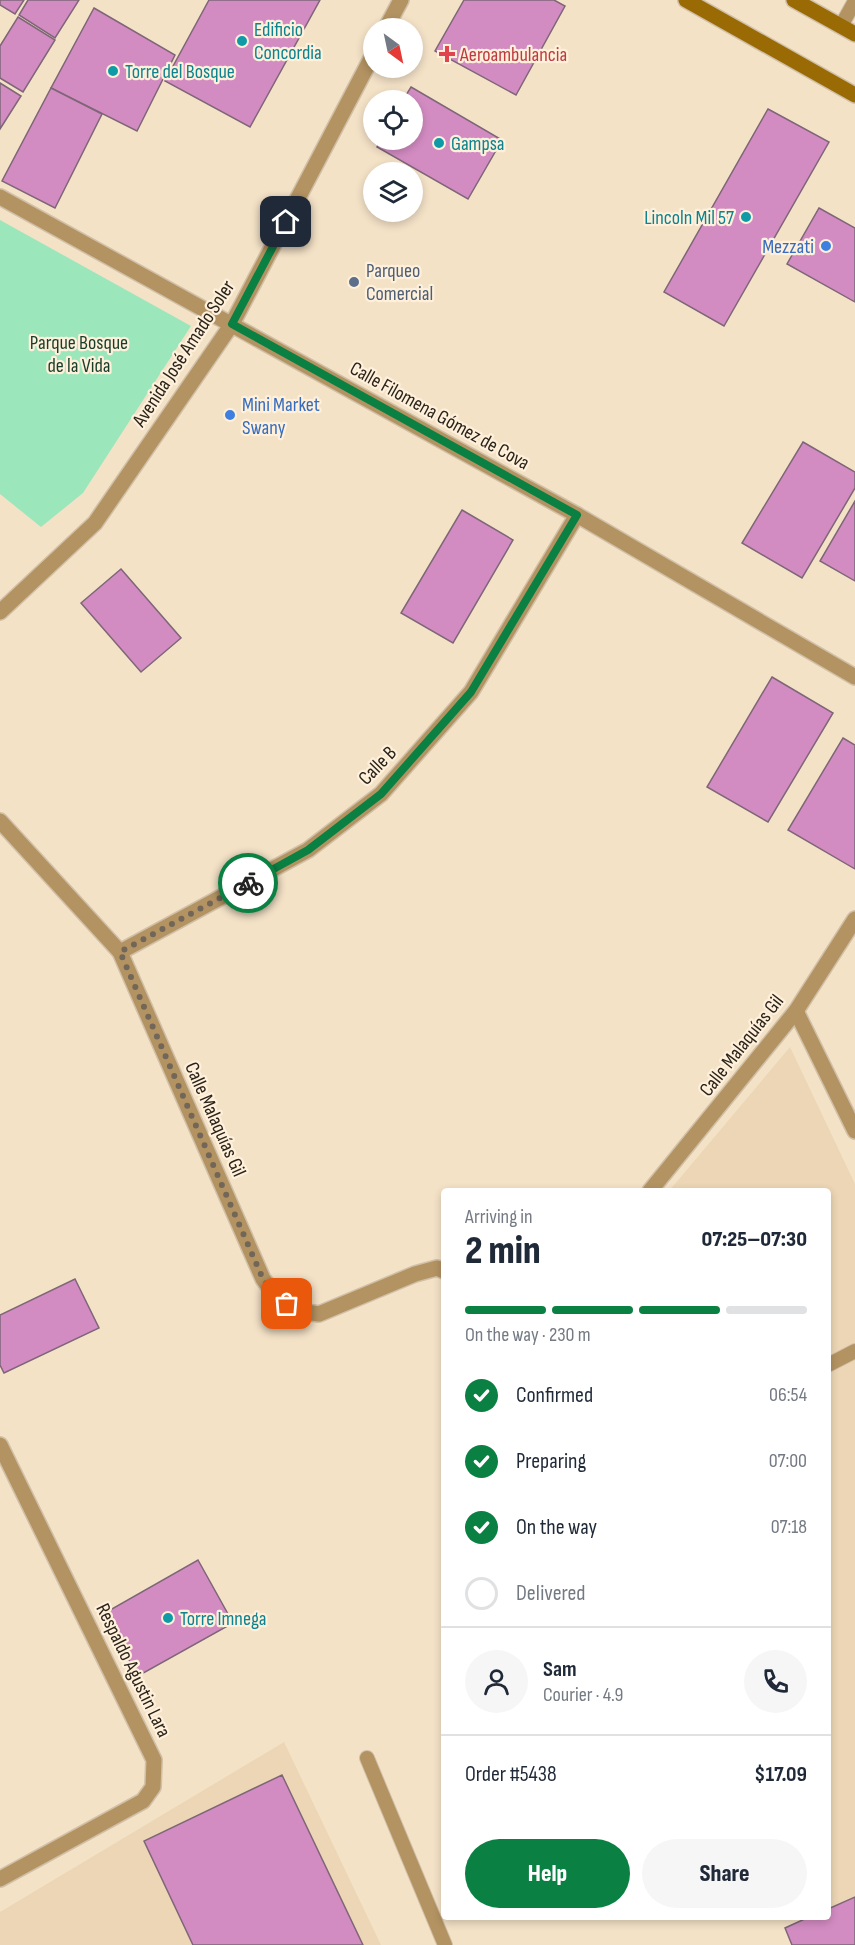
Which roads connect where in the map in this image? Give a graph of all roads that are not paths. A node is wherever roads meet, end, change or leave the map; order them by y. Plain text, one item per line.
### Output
1 (401, 0) edge
2 (686, 0) edge
3 (794, 0) edge
4 (855, 1) edge
5 (391, 18) edge
6 (841, 26) junction
7 (855, 34) edge
8 (363, 74) edge
9 (855, 95) edge
10 (0, 196) edge
11 (232, 324) junction
12 (577, 515) junction
13 (0, 612) edge
14 (855, 677) edge
15 (0, 821) edge
16 (855, 919) edge
17 (120, 952) junction
18 (796, 1011) junction
19 (855, 1131) edge
20 (653, 1188) edge
21 (441, 1270) edge
22 (855, 1351) edge
23 (831, 1363) edge
24 (0, 1445) edge
25 (367, 1758) dead end
26 (0, 1879) edge
27 (445, 1945) edge

1 - 5 street
2 - 9 main road
3 - 6 main road
4 - 6 lane
6 - 7 main road
8 - 11 street, Avenida José Amado Soler
10 - 11 street, Calle Filomena Gómez de Cova
11 - 12 street, Calle Filomena Gómez de Cova
11 - 13 street, Avenida José Amado Soler
12 - 14 street, Calle Filomena Gómez de Cova
12 - 17 street, Calle B
15 - 17 street, Calle Malaquías Gil
16 - 18 street, Calle Malaquías Gil
17 - 21 street, Calle Malaquías Gil
18 - 19 street
18 - 20 street, Calle Malaquías Gil
22 - 23 lane
24 - 26 street, Respaldo Agustin Lara
25 - 27 lane

